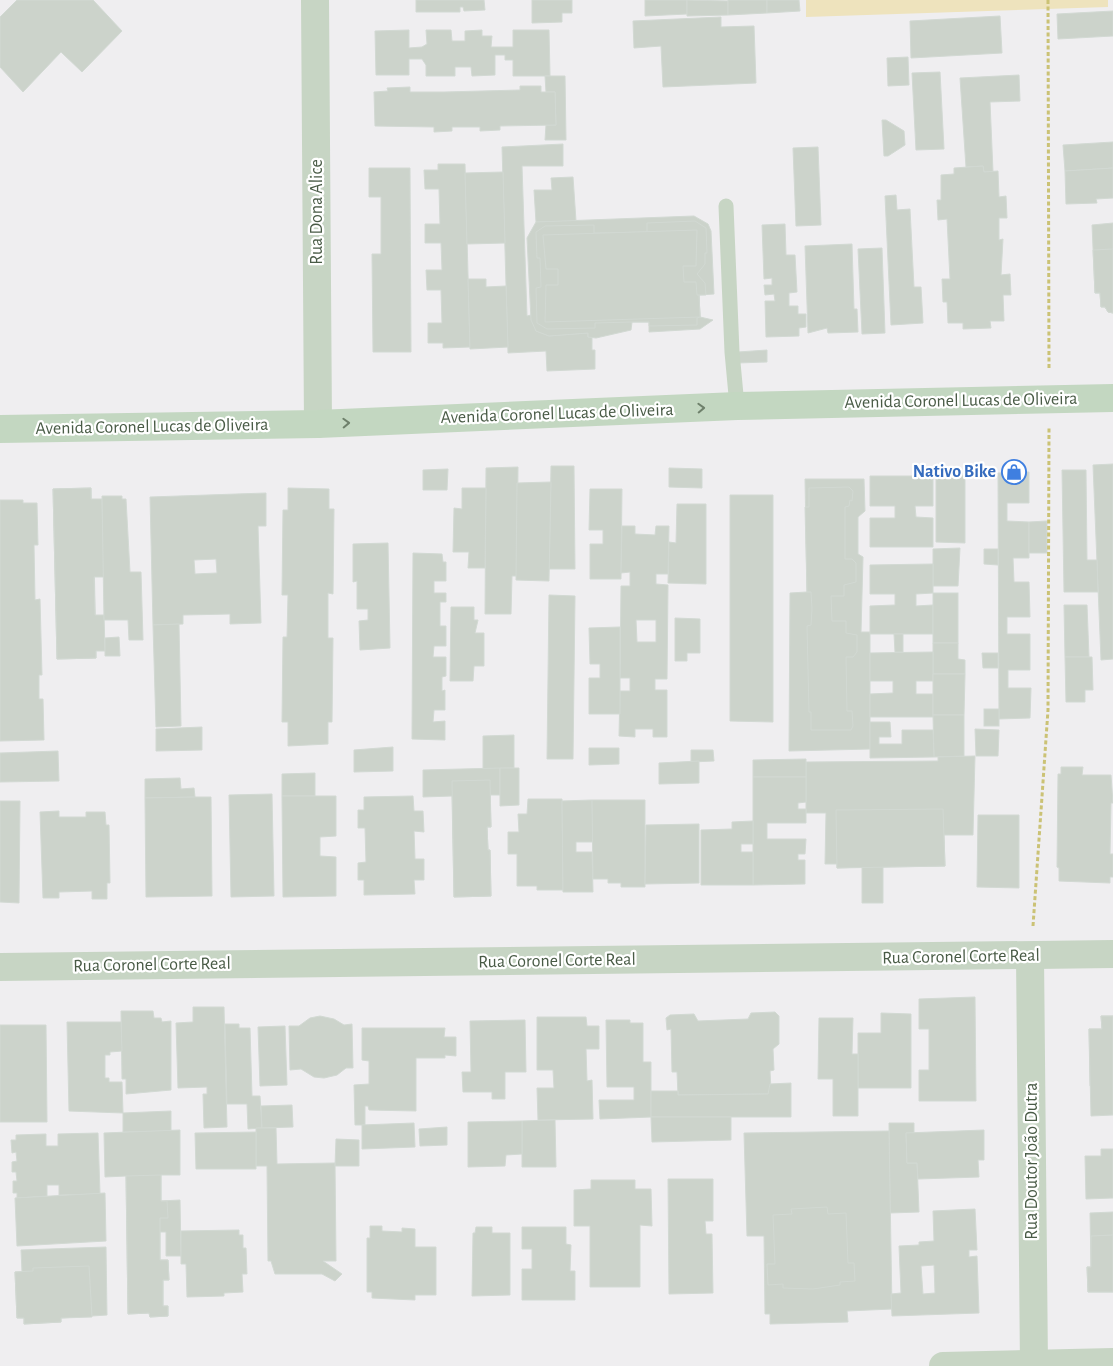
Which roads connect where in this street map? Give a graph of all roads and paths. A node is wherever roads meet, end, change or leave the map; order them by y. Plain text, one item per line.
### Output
1 (315, 0) edge
2 (1048, 0) edge
3 (726, 206) dead end
4 (1113, 398) edge
5 (1049, 400) junction
6 (737, 406) junction
7 (318, 424) junction
8 (0, 429) edge
9 (1113, 954) edge
10 (1030, 956) junction
11 (0, 967) edge
12 (1113, 1362) edge
13 (1034, 1365) edge
14 (944, 1366) edge

1 - 7 street, Rua Dona Alice
2 - 5 path
3 - 6 lane
4 - 5 street, Avenida Coronel Lucas de Oliveira
5 - 6 street, Avenida Coronel Lucas de Oliveira
5 - 10 path
7 -> 6 street, Avenida Coronel Lucas de Oliveira
7 - 8 street, Avenida Coronel Lucas de Oliveira
9 - 10 street, Rua Coronel Corte Real
10 - 11 street, Rua Coronel Corte Real
10 - 13 street, Rua Doutor João Dutra
12 - 13 street
13 - 14 street

